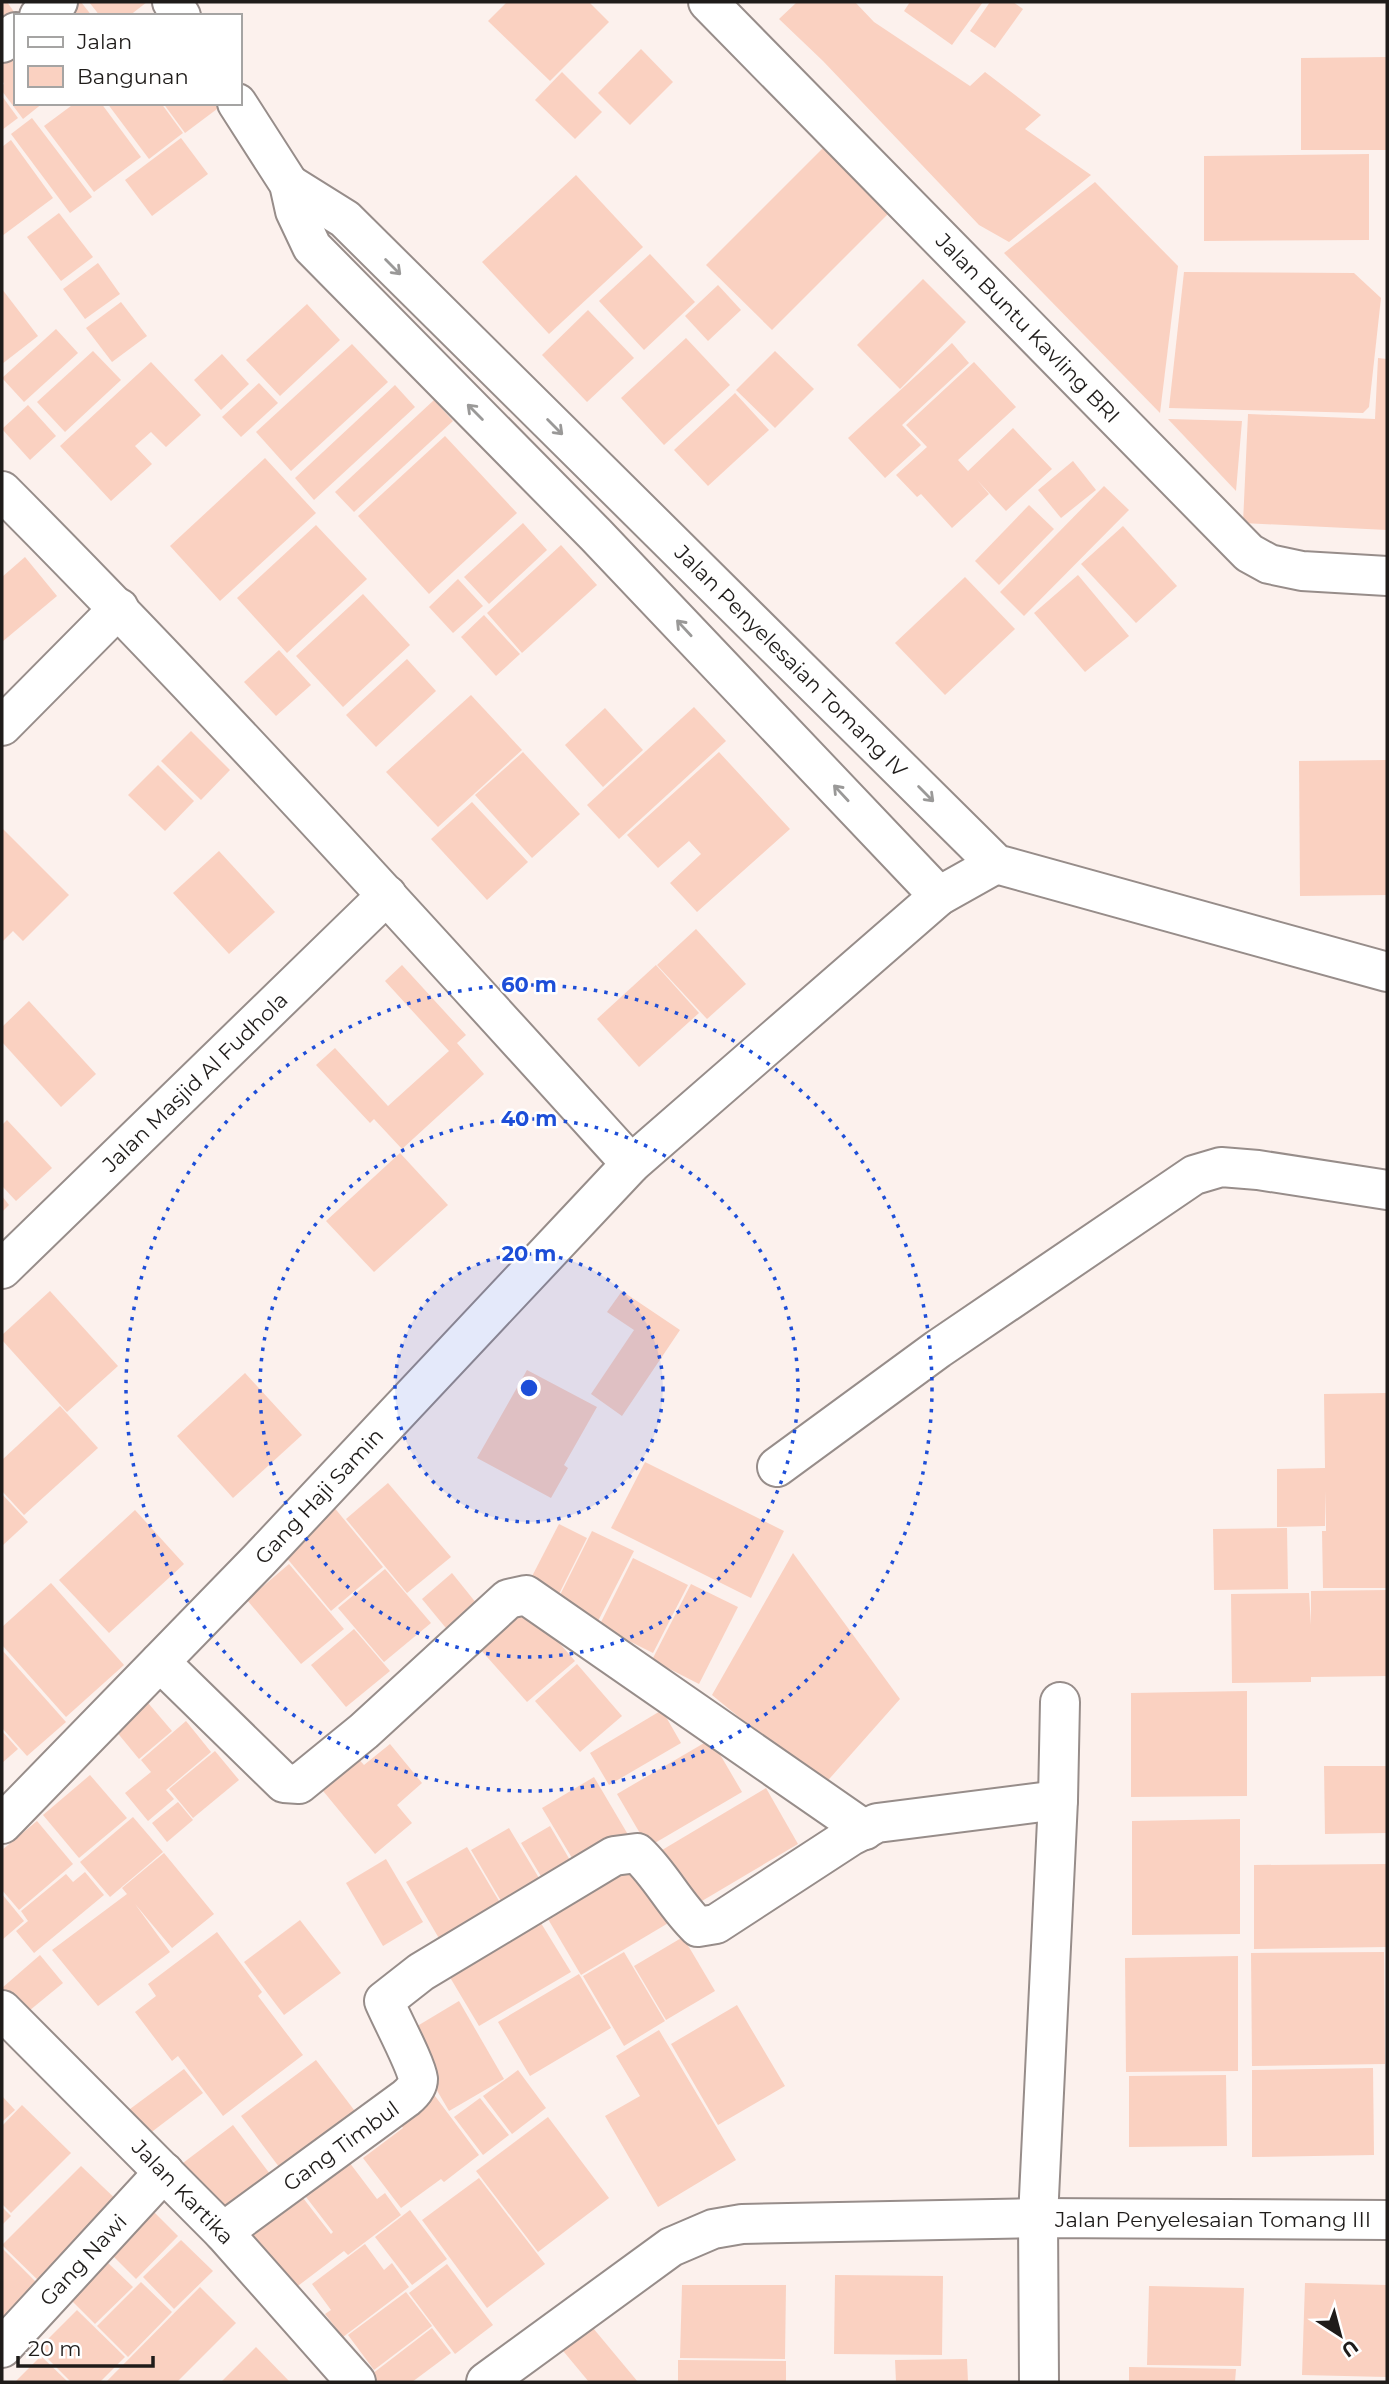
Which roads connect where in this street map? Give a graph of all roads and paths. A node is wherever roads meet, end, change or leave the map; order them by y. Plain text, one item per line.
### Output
1 (58, 2) edge
2 (708, 2) edge
3 (42, 14) edge
4 (238, 105) edge
5 (289, 184) junction
6 (2, 491) edge
7 (1387, 576) edge
8 (118, 608) junction
9 (2, 726) edge
10 (996, 864) junction
11 (387, 895) junction
12 (939, 896) junction
13 (1387, 972) edge
14 (631, 1164) junction
15 (1387, 1190) edge
16 (2, 1269) edge
17 (777, 1467) dead end
18 (160, 1662) junction
19 (1060, 1702) dead end
20 (1058, 1800) junction
21 (2, 1824) edge
22 (865, 1830) junction
23 (2, 2010) edge
24 (164, 2172) junction
25 (1038, 2218) junction
26 (1387, 2220) edge
27 (223, 2232) junction
28 (2, 2348) edge
29 (356, 2382) edge
30 (486, 2382) edge
31 (1039, 2382) edge

1 - 3 street
2 - 7 street, Jalan Buntu Kavling BRI
4 - 5 street, Jalan Penyelesaian Tomang IV
5 -> 10 street, Jalan Penyelesaian Tomang IV
12 -> 5 street, Jalan Penyelesaian Tomang IV
6 - 8 street
8 - 9 street
8 - 11 street
10 - 12 street
10 - 13 street, Jalan Penyelesaian Tomang IV
11 - 14 street
11 - 16 street, Jalan Masjid Al Fudhola
12 - 14 street, Gang Haji Samin
14 - 18 street, Gang Haji Samin
15 - 17 street
18 - 21 street, Gang Haji Samin
18 - 22 street
19 - 20 street
20 - 22 street
20 - 25 street
22 - 27 street, Gang Timbul
23 - 24 street, Jalan Kartika
24 - 27 street, Jalan Kartika
24 - 28 street, Gang Nawi
25 - 26 street, Jalan Penyelesaian Tomang III
25 - 30 street, Jalan Penyelesaian Tomang III
25 - 31 street
27 - 29 street, Jalan Kartika

